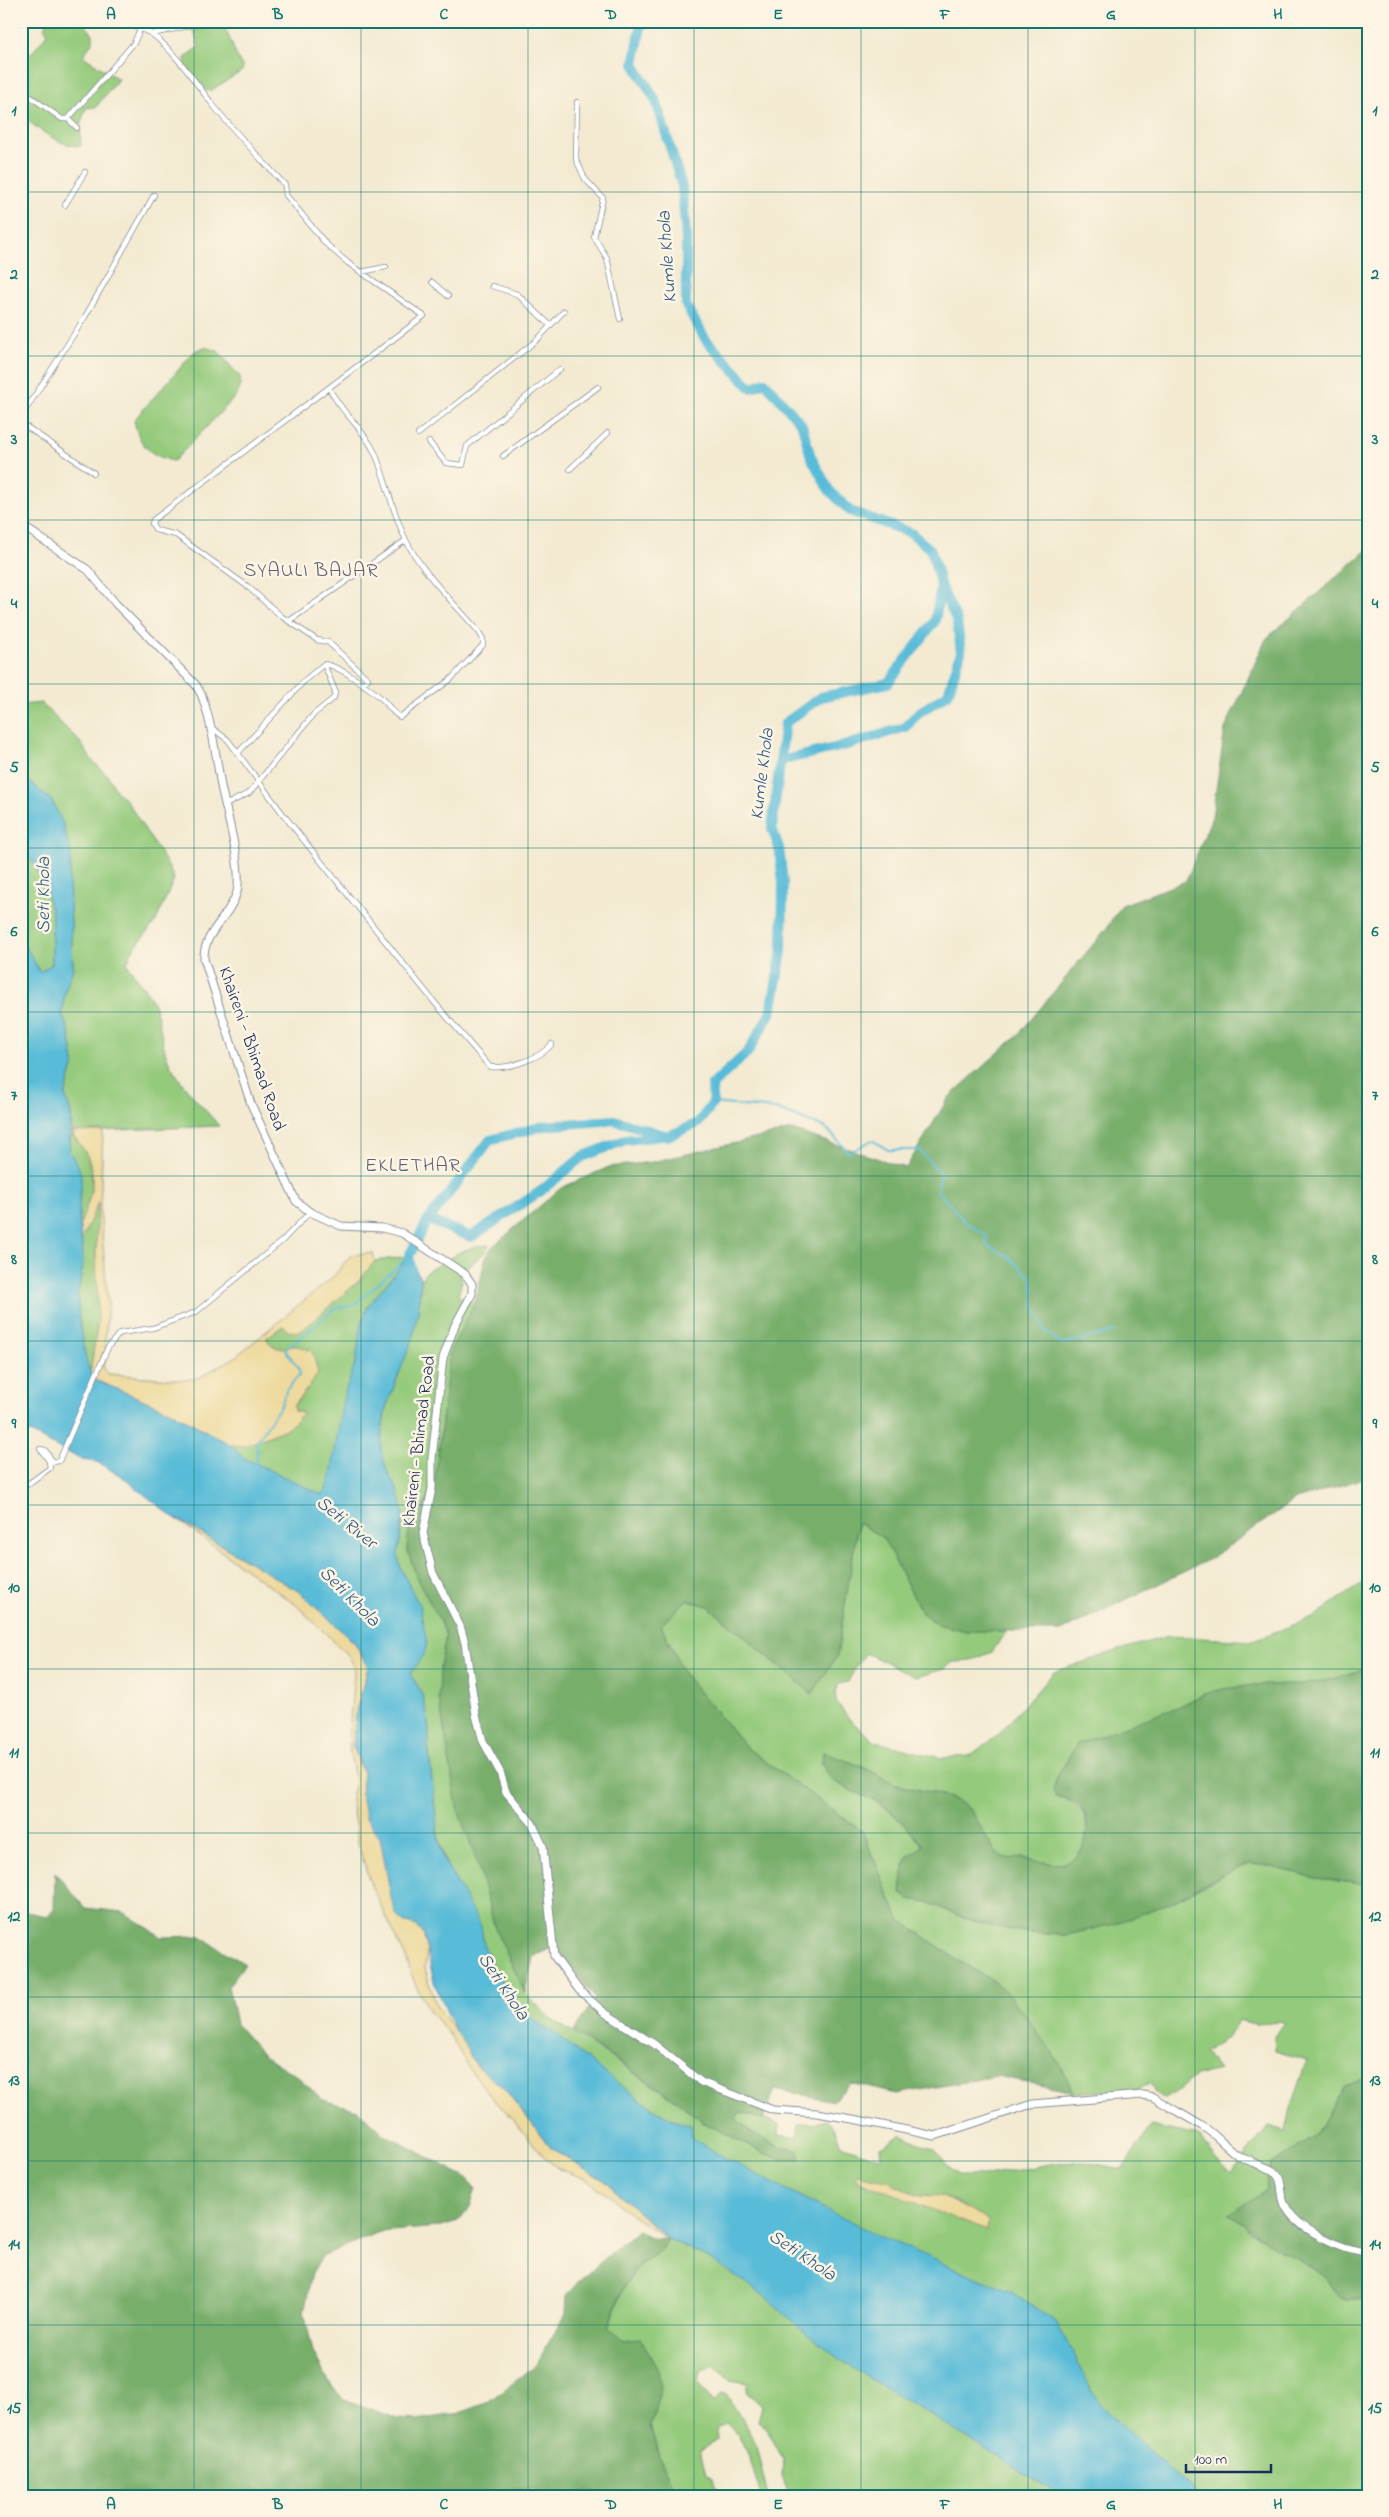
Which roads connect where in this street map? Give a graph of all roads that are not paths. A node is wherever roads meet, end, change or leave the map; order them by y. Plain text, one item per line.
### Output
1 (122, 21) edge
2 (210, 21) edge
3 (140, 29) junction
4 (152, 34) junction
5 (21, 90) edge
6 (577, 102) dead end
7 (68, 119) junction
8 (77, 128) dead end
9 (85, 172) dead end
10 (154, 195) dead end
11 (66, 205) dead end
12 (386, 267) dead end
13 (361, 272) junction
14 (432, 282) dead end
15 (492, 286) dead end
16 (448, 296) dead end
17 (564, 310) dead end
18 (620, 320) dead end
19 (550, 325) junction
20 (560, 369) dead end
21 (598, 387) dead end
22 (329, 388) junction
23 (21, 417) edge
24 (21, 423) edge
25 (418, 434) dead end
26 (608, 434) dead end
27 (429, 442) dead end
28 (503, 456) dead end
29 (570, 469) dead end
30 (94, 473) dead end
31 (21, 525) edge
32 (406, 540) junction
33 (289, 621) junction
34 (324, 664) junction
35 (362, 684) junction
36 (210, 727) junction
37 (238, 754) junction
38 (259, 782) junction
39 (225, 806) junction
40 (552, 1044) dead end
41 (310, 1212) junction
42 (21, 1489) edge
43 (1368, 2252) edge

1 - 3 street
2 - 4 street
3 - 4 street
3 - 7 street
4 - 13 street
5 - 7 street
6 - 18 street
7 - 8 street
9 - 11 street
10 - 23 street
12 - 13 street
13 - 22 street
14 - 16 street
15 - 19 street
17 - 19 street
19 - 25 street
20 - 27 street
21 - 28 street
22 - 32 street
22 - 33 street
24 - 30 street
26 - 29 street
31 - 36 main road, Khaireni - Bhimad Road
32 - 33 street
32 - 35 street
33 - 35 street
34 - 35 street
34 - 37 street
34 - 38 street
36 - 37 street
36 - 39 main road, Khaireni - Bhimad Road
37 - 38 street
38 - 39 street
38 - 40 street
39 - 41 main road, Khaireni - Bhimad Road
41 - 42 street
41 - 43 main road, Khaireni - Bhimad Road

